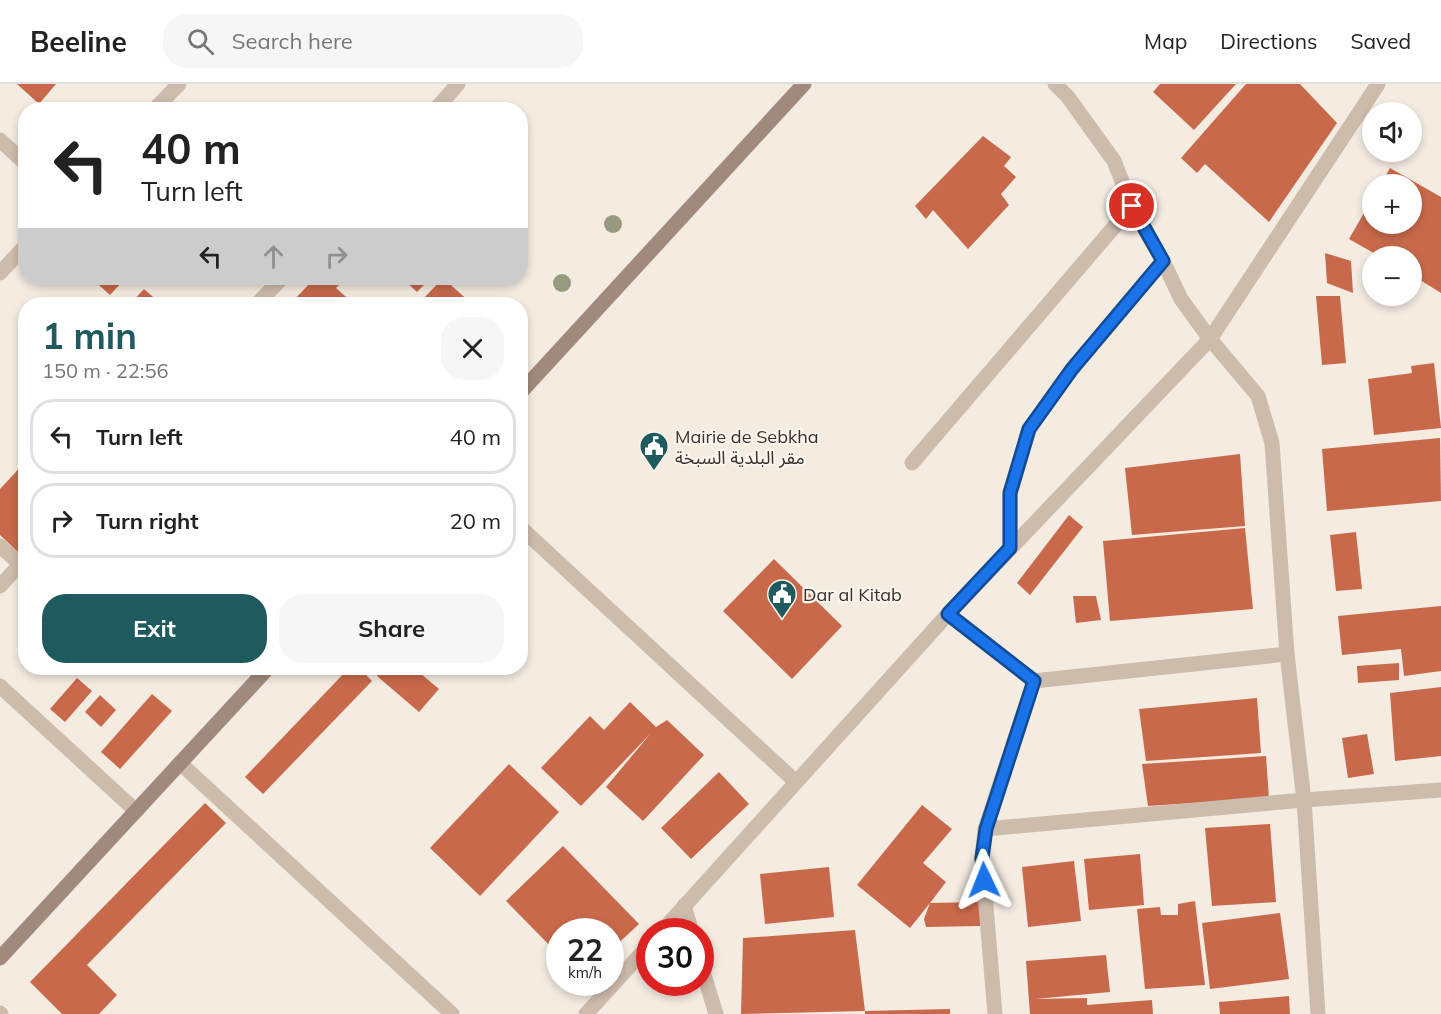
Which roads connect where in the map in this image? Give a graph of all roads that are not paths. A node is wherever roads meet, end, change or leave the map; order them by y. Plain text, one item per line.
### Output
1 (179, 84) edge
2 (458, 84) edge
3 (804, 84) edge
4 (1055, 84) edge
5 (1378, 84) edge
6 (162, 102) edge
7 (442, 102) edge
8 (0, 140) edge
9 (18, 157) edge
10 (1132, 206) junction
11 (18, 254) edge
12 (1163, 261) junction
13 (0, 273) edge
14 (275, 285) edge
15 (264, 297) edge
16 (1210, 339) junction
17 (528, 384) edge
18 (912, 463) dead end
19 (528, 534) edge
20 (0, 546) edge
21 (1010, 548) junction
22 (18, 558) edge
23 (18, 566) edge
24 (0, 586) edge
25 (948, 614) junction
26 (1287, 654) junction
27 (262, 675) edge
28 (1034, 681) junction
29 (0, 686) edge
30 (180, 763) junction
31 (796, 782) junction
32 (1441, 790) edge
33 (1304, 800) junction
34 (136, 811) junction
35 (986, 829) junction
36 (684, 906) junction
37 (673, 918) edge
38 (688, 918) edge
39 (0, 958) edge
40 (636, 961) edge
41 (710, 996) edge
42 (595, 1011) edge
43 (452, 1014) edge
44 (716, 1014) edge
45 (994, 1014) edge
46 (1318, 1014) edge

1 - 6 street
2 - 7 street
3 - 17 street
4 - 10 street
5 - 16 street
8 - 9 street
10 - 12 street
10 - 18 street
11 - 13 street
12 - 16 street
12 - 21 street
14 - 15 street
16 - 21 street
16 - 26 street
19 - 31 street
20 - 22 street
21 - 25 street
23 - 24 street
25 - 28 street
25 - 31 street
26 - 28 street
26 - 33 street
27 - 30 street
28 - 35 street
29 - 34 street
30 - 34 street
30 - 43 street
31 - 36 street
32 - 33 street
33 - 35 street
33 - 46 street
34 - 39 street
35 - 45 street
36 - 37 street
36 - 38 street
40 - 42 street
41 - 44 street

